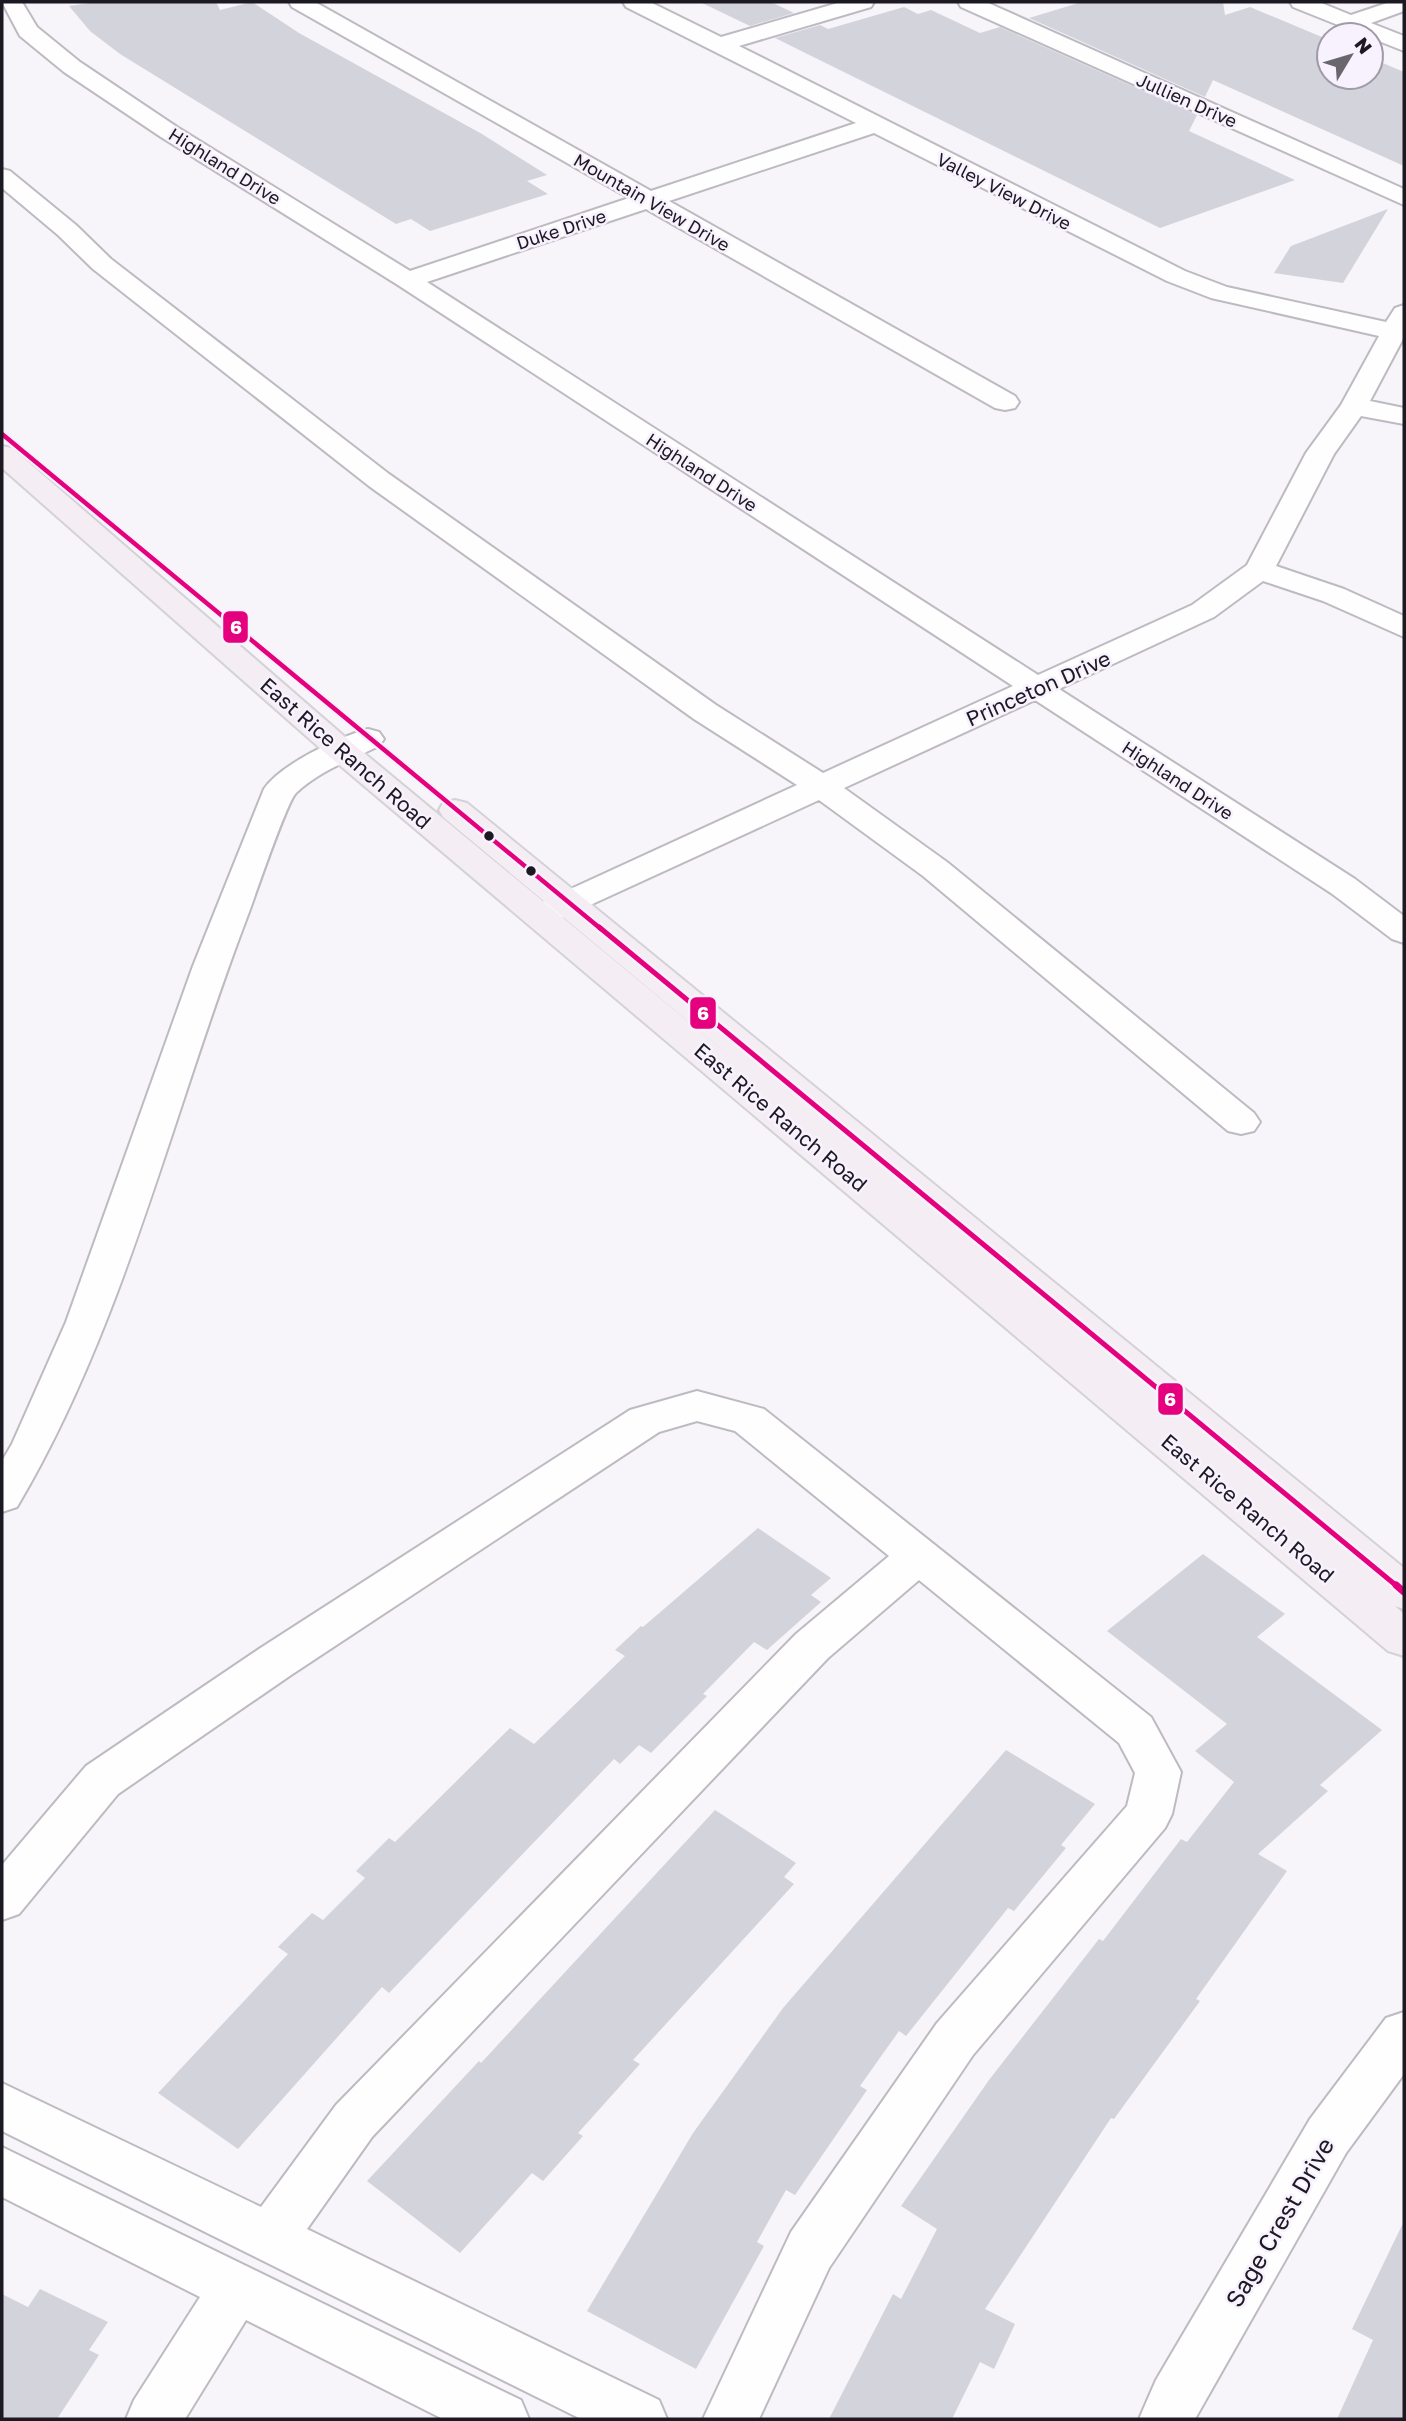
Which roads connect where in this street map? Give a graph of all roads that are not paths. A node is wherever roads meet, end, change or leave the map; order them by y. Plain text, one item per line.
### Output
1 (11, 2) edge
2 (300, 2) edge
3 (634, 2) edge
4 (863, 2) edge
5 (969, 2) edge
6 (1301, 2) edge
7 (1404, 4) edge
8 (1348, 21) edge
9 (1354, 21) edge
10 (1385, 36) edge
11 (1404, 44) edge
12 (719, 45) junction
13 (874, 125) junction
14 (2, 176) edge
15 (1404, 198) edge
16 (649, 201) junction
17 (407, 280) junction
18 (1399, 322) edge
19 (1005, 402) dead end
20 (1354, 405) junction
21 (1404, 416) edge
22 (2, 434) edge
23 (2, 454) edge
24 (1259, 570) junction
25 (1404, 628) edge
26 (1036, 688) junction
27 (355, 744) junction
28 (822, 787) junction
29 (553, 909) junction
30 (1404, 932) edge
31 (1241, 1122) dead end
32 (2, 1496) edge
33 (918, 1556) junction
34 (1404, 1592) edge
35 (1404, 1639) edge
36 (2, 1899) edge
37 (1404, 2034) edge
38 (2, 2106) edge
39 (2, 2171) edge
40 (269, 2239) junction
41 (236, 2287) junction
42 (154, 2419) edge
43 (501, 2419) edge
44 (639, 2419) edge
45 (731, 2419) edge
46 (1167, 2419) edge

1 - 17 street, Highland Drive
2 - 16 street, Mountain View Drive
3 - 12 street, Valley View Drive
4 - 12 street
5 - 15 street, Jullien Drive
6 - 8 street
7 - 9 street
10 - 11 street
12 - 13 street, Valley View Drive
13 - 16 street, Duke Drive
13 - 18 street, Valley View Drive
14 - 28 street
16 - 17 street, Duke Drive
16 - 19 street, Mountain View Drive
17 - 26 street, Highland Drive
18 - 20 street, Princeton Drive
20 - 21 street
20 - 24 street, Princeton Drive
22 - 27 main road, East Rice Ranch Road
23 - 27 main road, East Rice Ranch Road
24 - 25 street
24 - 26 street, Princeton Drive
26 - 28 street, Princeton Drive
26 - 30 street, Highland Drive
27 - 29 main road, East Rice Ranch Road
27 - 32 street
28 - 29 street, Princeton Drive
28 - 31 street
29 - 34 main road, East Rice Ranch Road
29 - 35 main road, East Rice Ranch Road
33 - 36 street
33 - 40 street
33 - 45 street
37 - 46 street, Sage Crest Drive
38 - 40 street
39 - 41 street
40 - 44 street
41 - 42 street
41 - 43 street

